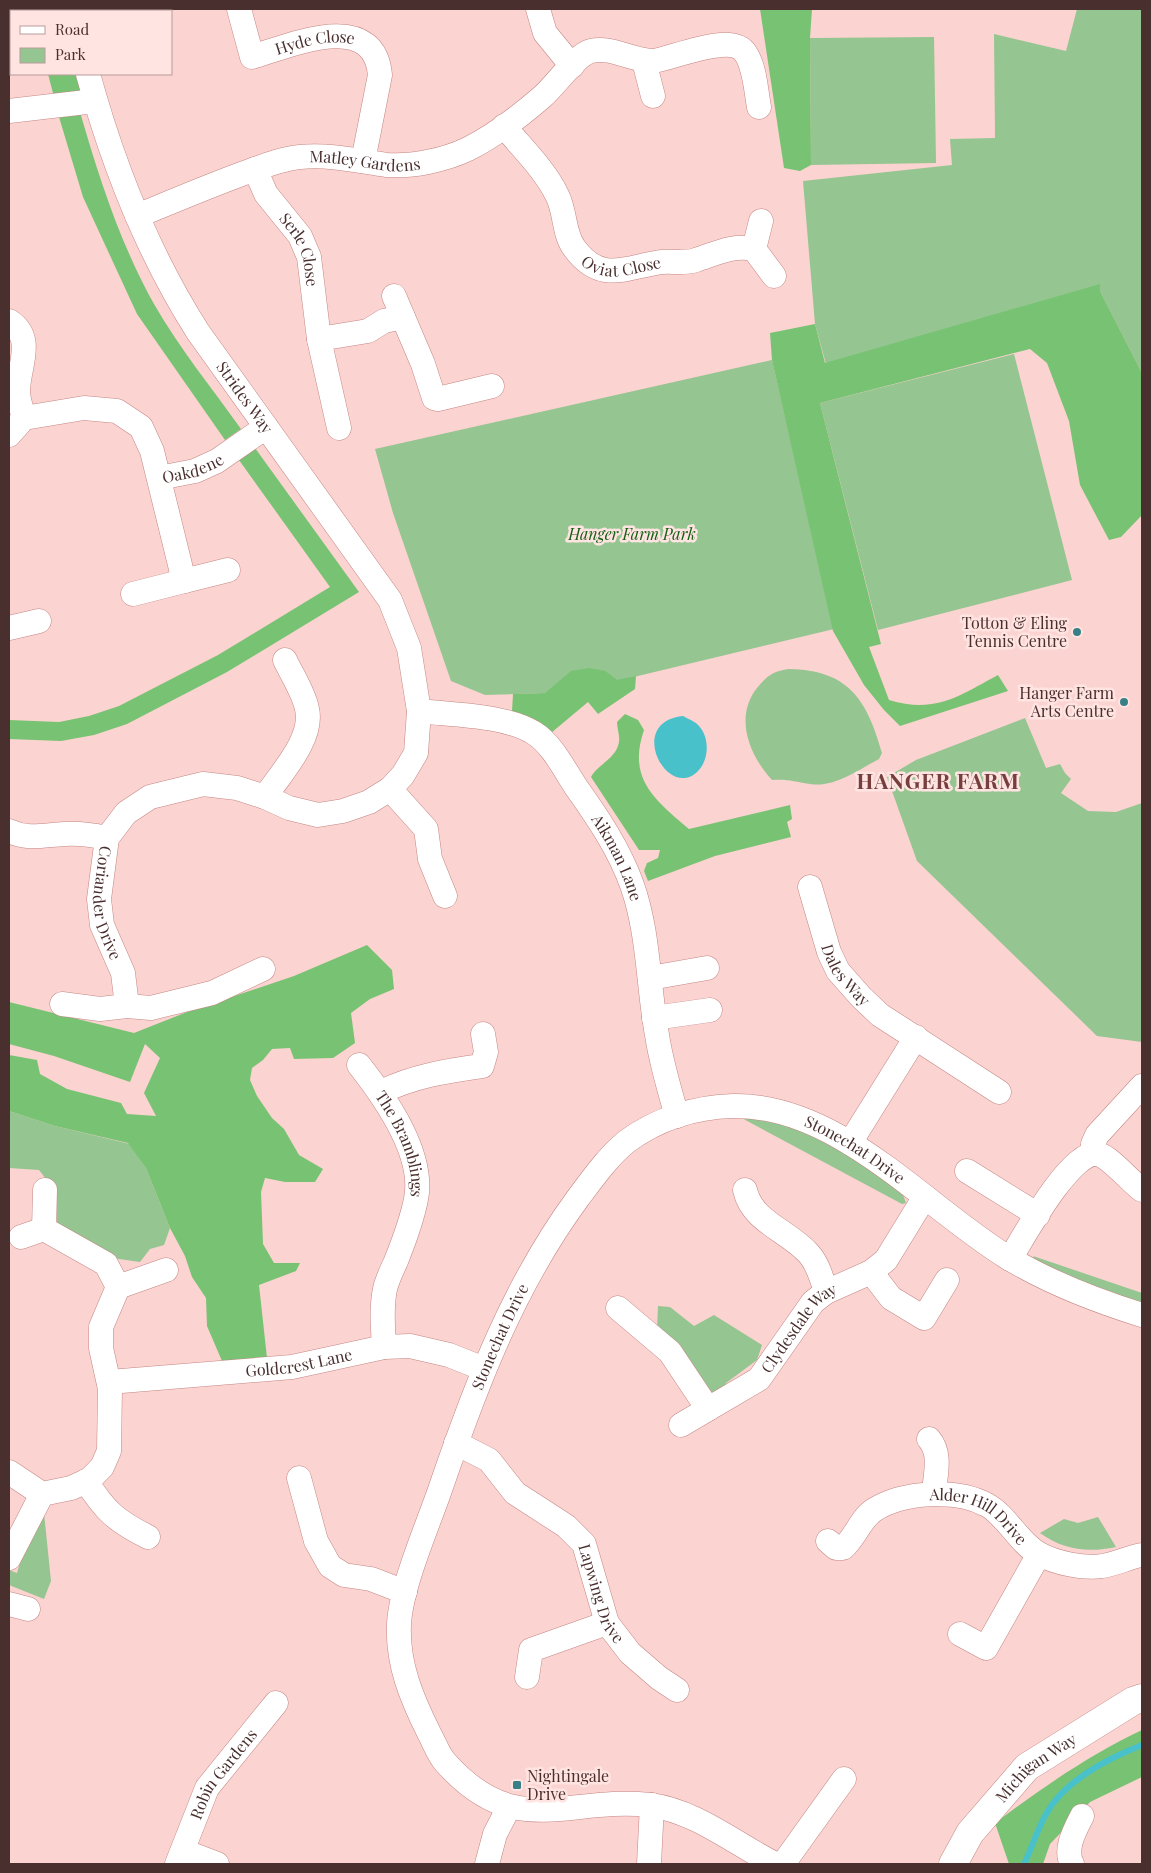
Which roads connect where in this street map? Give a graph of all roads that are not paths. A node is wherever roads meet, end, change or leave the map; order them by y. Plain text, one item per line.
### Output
1 (239, 9) edge
2 (538, 9) edge
3 (644, 61) junction
4 (572, 66) junction
5 (88, 75) edge
6 (653, 96) dead end
7 (95, 101) junction
8 (759, 107) dead end
9 (9, 111) edge
10 (504, 126) junction
11 (363, 161) junction
12 (255, 169) junction
13 (137, 216) junction
14 (761, 221) dead end
15 (754, 249) junction
16 (774, 276) dead end
17 (394, 296) dead end
18 (403, 318) junction
19 (9, 321) edge
20 (319, 339) junction
21 (492, 386) dead end
22 (16, 427) edge
23 (266, 427) junction
24 (339, 428) dead end
25 (159, 478) junction
26 (228, 570) dead end
27 (184, 581) junction
28 (132, 594) dead end
29 (38, 621) dead end
30 (9, 628) edge
31 (285, 660) dead end
32 (419, 711) junction
33 (390, 790) junction
34 (265, 797) junction
35 (9, 831) edge
36 (107, 838) junction
37 (810, 888) dead end
38 (445, 896) dead end
39 (707, 968) dead end
40 (263, 969) dead end
41 (650, 978) junction
42 (62, 1004) dead end
43 (127, 1006) junction
44 (710, 1010) dead end
45 (654, 1018) junction
46 (483, 1034) dead end
47 (916, 1038) junction
48 (359, 1065) dead end
49 (1142, 1086) edge
50 (381, 1092) junction
51 (999, 1092) dead end
52 (677, 1116) junction
53 (850, 1143) junction
54 (1093, 1154) junction
55 (967, 1171) dead end
56 (45, 1190) dead end
57 (745, 1190) dead end
58 (1142, 1190) edge
59 (924, 1198) junction
60 (1038, 1215) junction
61 (44, 1229) junction
62 (21, 1238) dead end
63 (1010, 1259) junction
64 (166, 1270) dead end
65 (871, 1272) junction
66 (947, 1280) dead end
67 (118, 1287) junction
68 (826, 1292) junction
69 (618, 1308) dead end
70 (1142, 1315) edge
71 (384, 1347) junction
72 (484, 1369) junction
73 (109, 1382) junction
74 (708, 1408) junction
75 (681, 1425) dead end
76 (929, 1439) dead end
77 (456, 1443) junction
78 (9, 1472) edge
79 (300, 1478) dead end
80 (86, 1481) junction
81 (934, 1493) junction
82 (42, 1494) junction
83 (148, 1537) dead end
84 (828, 1541) dead end
85 (1039, 1554) junction
86 (1142, 1555) edge
87 (9, 1558) edge
88 (405, 1592) junction
89 (607, 1623) junction
90 (960, 1634) dead end
91 (527, 1677) dead end
92 (677, 1690) dead end
93 (1142, 1698) edge
94 (276, 1703) dead end
95 (844, 1779) dead end
96 (652, 1805) junction
97 (508, 1806) junction
98 (1082, 1816) dead end
99 (180, 1858) edge
100 (217, 1864) edge
101 (487, 1864) edge
102 (649, 1864) edge
103 (775, 1864) edge
104 (783, 1864) edge
105 (953, 1864) edge
106 (1072, 1864) edge

1 - 11 street, Hyde Close
2 - 4 street
3 - 4 street, Matley Gardens
3 - 6 street
3 - 8 street, Matley Gardens
4 - 10 street, Matley Gardens
5 - 7 street, Strides Way
7 - 9 street
7 - 13 street, Strides Way
10 - 11 street, Matley Gardens
10 - 15 street, Oviat Close
11 - 12 street, Matley Gardens
12 - 13 street, Matley Gardens
12 - 20 street, Serle Close
13 - 23 street, Strides Way
14 - 15 street
15 - 16 street
17 - 18 street
18 - 20 street
18 - 21 street
19 - 22 street
20 - 24 street, Serle Close
22 - 25 street, Oakdene
23 - 25 street, Oakdene
23 - 32 street, Strides Way
25 - 27 street
26 - 27 street
27 - 28 street
29 - 30 street
31 - 34 street
32 - 33 street, Coriander Drive
32 - 41 street, Aikman Lane
33 - 34 street, Coriander Drive
33 - 38 street
34 - 36 street, Coriander Drive
35 - 36 street
36 - 43 street, Coriander Drive
37 - 47 street, Dales Way
39 - 41 street
40 - 43 street
41 - 45 street, Aikman Lane
42 - 43 street
44 - 45 street
45 - 52 street, Aikman Lane
46 - 50 street
47 - 51 street, Dales Way
47 - 53 street
48 - 50 street, The Bramblings
49 - 54 street
50 - 71 street, The Bramblings
52 - 53 street, Stonechat Drive
52 - 72 street, Stonechat Drive
53 - 59 street, Stonechat Drive
54 - 58 street
54 - 60 street
55 - 60 street
56 - 61 street
57 - 68 street
59 - 63 street, Stonechat Drive
59 - 65 street, Clydesdale Way
60 - 63 street
61 - 62 street
61 - 67 street
63 - 70 street, Stonechat Drive
64 - 67 street
65 - 66 street
65 - 68 street, Clydesdale Way
67 - 73 street
68 - 74 street, Clydesdale Way
69 - 74 street
71 - 72 street, Goldcrest Lane
71 - 73 street, Goldcrest Lane
72 - 77 street, Stonechat Drive
73 - 80 street
74 - 75 street, Clydesdale Way
76 - 81 street
77 - 88 street, Stonechat Drive
77 - 89 street, Lapwing Drive
78 - 82 street
79 - 88 street
80 - 82 street
80 - 83 street
81 - 84 street, Alder Hill Drive
81 - 85 street, Alder Hill Drive
82 - 87 street
85 - 86 street, Alder Hill Drive
85 - 90 street
88 - 97 street, Stonechat Drive
89 - 91 street
89 - 92 street, Lapwing Drive
93 - 105 street, Michigan Way
94 - 99 street, Robin Gardens
95 - 104 street
96 - 97 street, Stonechat Drive
96 - 102 street
96 - 103 street, Stonechat Drive
97 - 101 street
98 - 106 street
99 - 100 street, Robin Gardens

